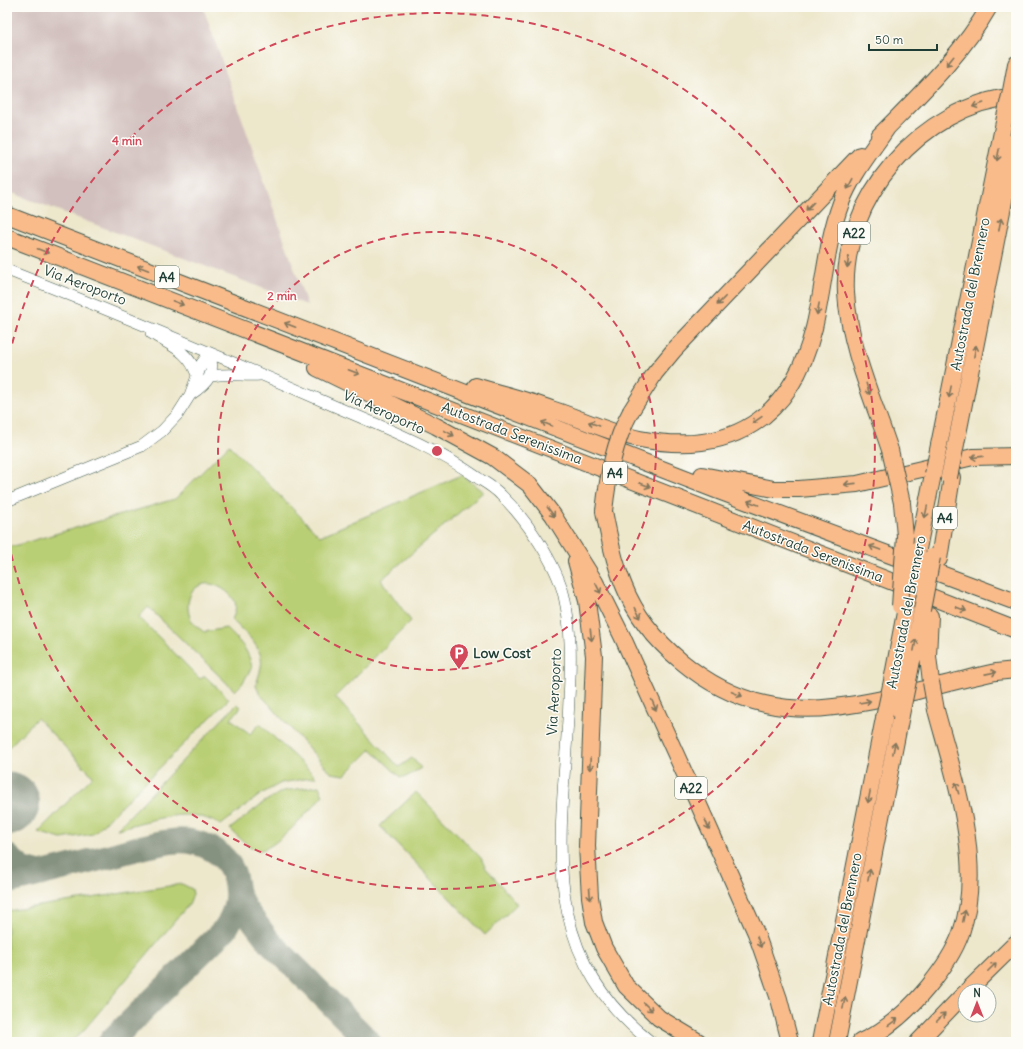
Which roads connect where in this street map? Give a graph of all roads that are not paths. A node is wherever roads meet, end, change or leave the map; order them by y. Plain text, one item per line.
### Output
1 (989, 7) edge
2 (1016, 64) edge
3 (1013, 93) edge
4 (887, 128) junction
5 (1016, 140) edge
6 (7, 215) edge
7 (7, 237) edge
8 (7, 270) edge
9 (127, 317) junction
10 (213, 317) junction
11 (327, 339) junction
12 (210, 352) junction
13 (197, 375) junction
14 (263, 375) junction
15 (211, 376) junction
16 (190, 395) junction
17 (1016, 456) edge
18 (635, 458) junction
19 (945, 476) junction
20 (7, 501) edge
21 (571, 542) junction
22 (1016, 602) edge
23 (904, 604) junction
24 (926, 610) junction
25 (1016, 630) edge
26 (1016, 670) edge
27 (1016, 943) edge
28 (975, 983) edge
29 (957, 1001) edge
30 (821, 1039) edge
31 (651, 1042) edge
32 (699, 1042) edge
33 (790, 1042) edge
34 (837, 1042) edge
35 (860, 1042) edge
36 (918, 1042) edge

1 -> 4 highway
2 - 3 highway, Autostrada del Brennero
3 -> 19 highway, Autostrada del Brennero, bridge
3 -> 23 highway, A22, bridge
4 -> 11 highway
4 -> 26 highway, bridge
19 -> 5 highway, Autostrada del Brennero, bridge
11 -> 6 highway, Autostrada Serenissima / A4
7 -> 10 highway, Autostrada Serenissima / A4
8 - 9 street, Via Aeroporto
9 - 12 street, Via Aeroporto
9 - 13 street
10 -> 21 highway, A4
10 -> 25 highway, Autostrada Serenissima / A4
18 -> 11 highway, Autostrada Serenissima / A4
12 - 13 street
12 - 14 street, Via Aeroporto
12 - 15 street
13 - 16 street
14 - 15 street
14 - 31 street, Via Aeroporto
15 - 16 street
16 - 20 street
17 -> 18 highway
22 -> 18 highway, Autostrada Serenissima / A4
19 -> 23 highway, Autostrada del Brennero, bridge
19 - 24 highway, Autostrada del Brennero, bridge
21 -> 32 highway
21 -> 33 highway, A22
23 -> 30 highway, Autostrada del Brennero, bridge
34 -> 24 highway, Autostrada del Brennero, bridge
35 -> 24 highway, bridge
28 -> 27 highway
36 -> 29 highway

